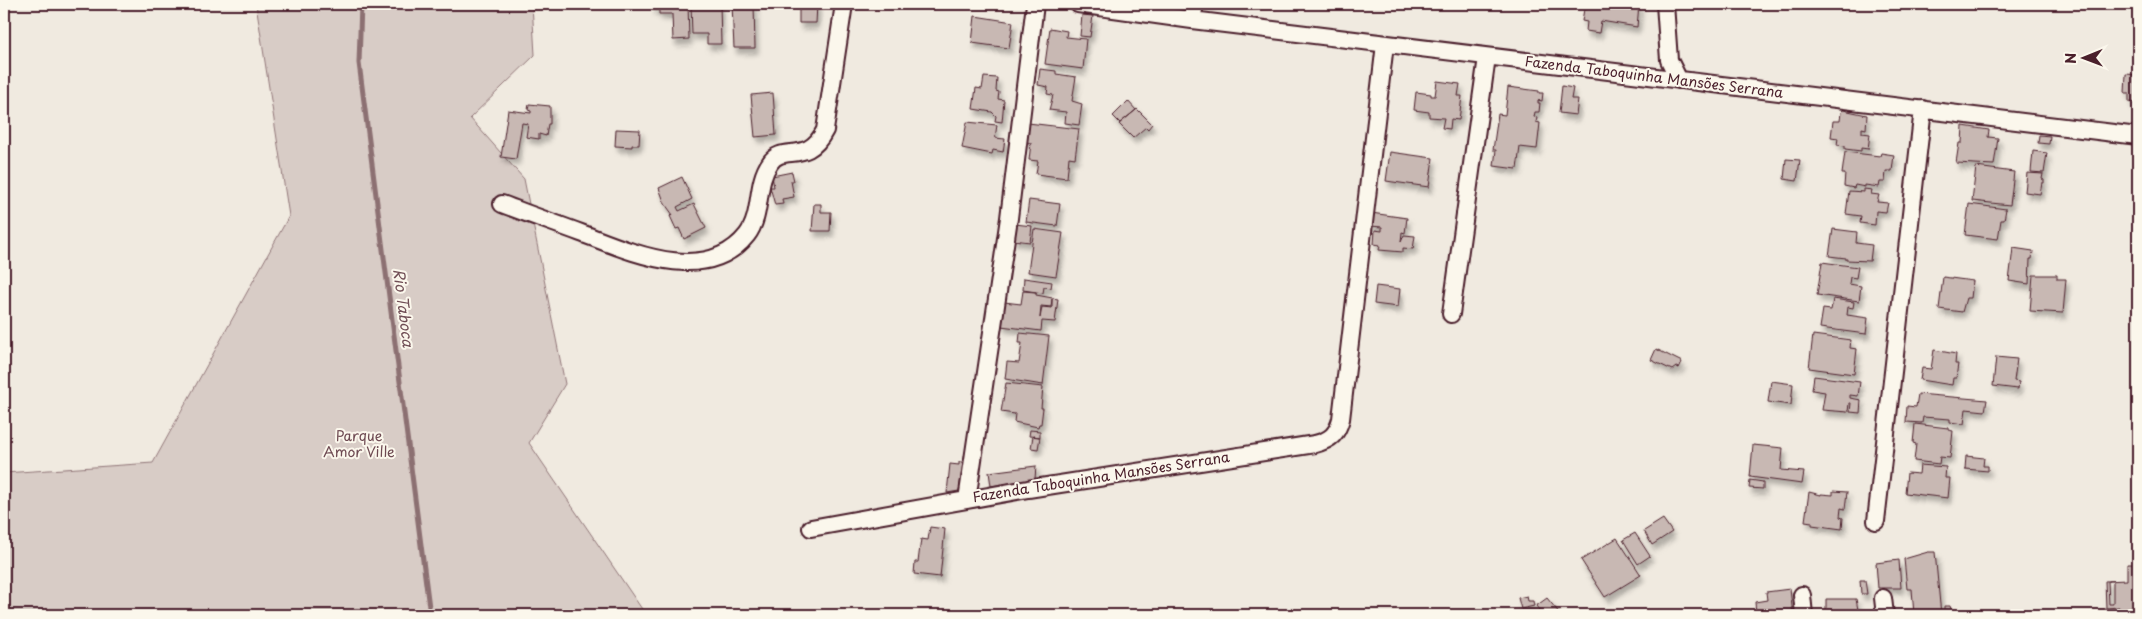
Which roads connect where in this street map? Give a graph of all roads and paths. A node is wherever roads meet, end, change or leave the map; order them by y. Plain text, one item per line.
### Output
1 (844, 4) edge
2 (1036, 4) edge
3 (1078, 4) edge
4 (1195, 4) edge
5 (1665, 4) edge
6 (1192, 20) junction
7 (1385, 44) junction
8 (1487, 57) junction
9 (1679, 80) junction
10 (1923, 109) junction
11 (2138, 136) edge
12 (502, 204) dead end
13 (1452, 314) dead end
14 (967, 500) junction
15 (1876, 521) dead end
16 (811, 528) dead end
17 (1802, 595) dead end
18 (1884, 598) dead end
19 (1804, 615) edge
20 (1885, 615) edge

1 - 12 street
2 - 14 street, Fazenda Taboquinha Mansões Serrana
3 - 6 street, Fazenda Taboquinha Mansões Serrana
4 - 6 street
5 - 9 street
6 - 7 street, Fazenda Taboquinha Mansões Serrana
7 - 8 street, Fazenda Taboquinha Mansões Serrana
7 - 14 street, Fazenda Taboquinha Mansões Serrana
8 - 9 street, Fazenda Taboquinha Mansões Serrana
8 - 13 street
9 - 10 street, Fazenda Taboquinha Mansões Serrana
10 - 11 street, Fazenda Taboquinha Mansões Serrana
10 - 15 street
14 - 16 street
17 - 19 street
18 - 20 street

